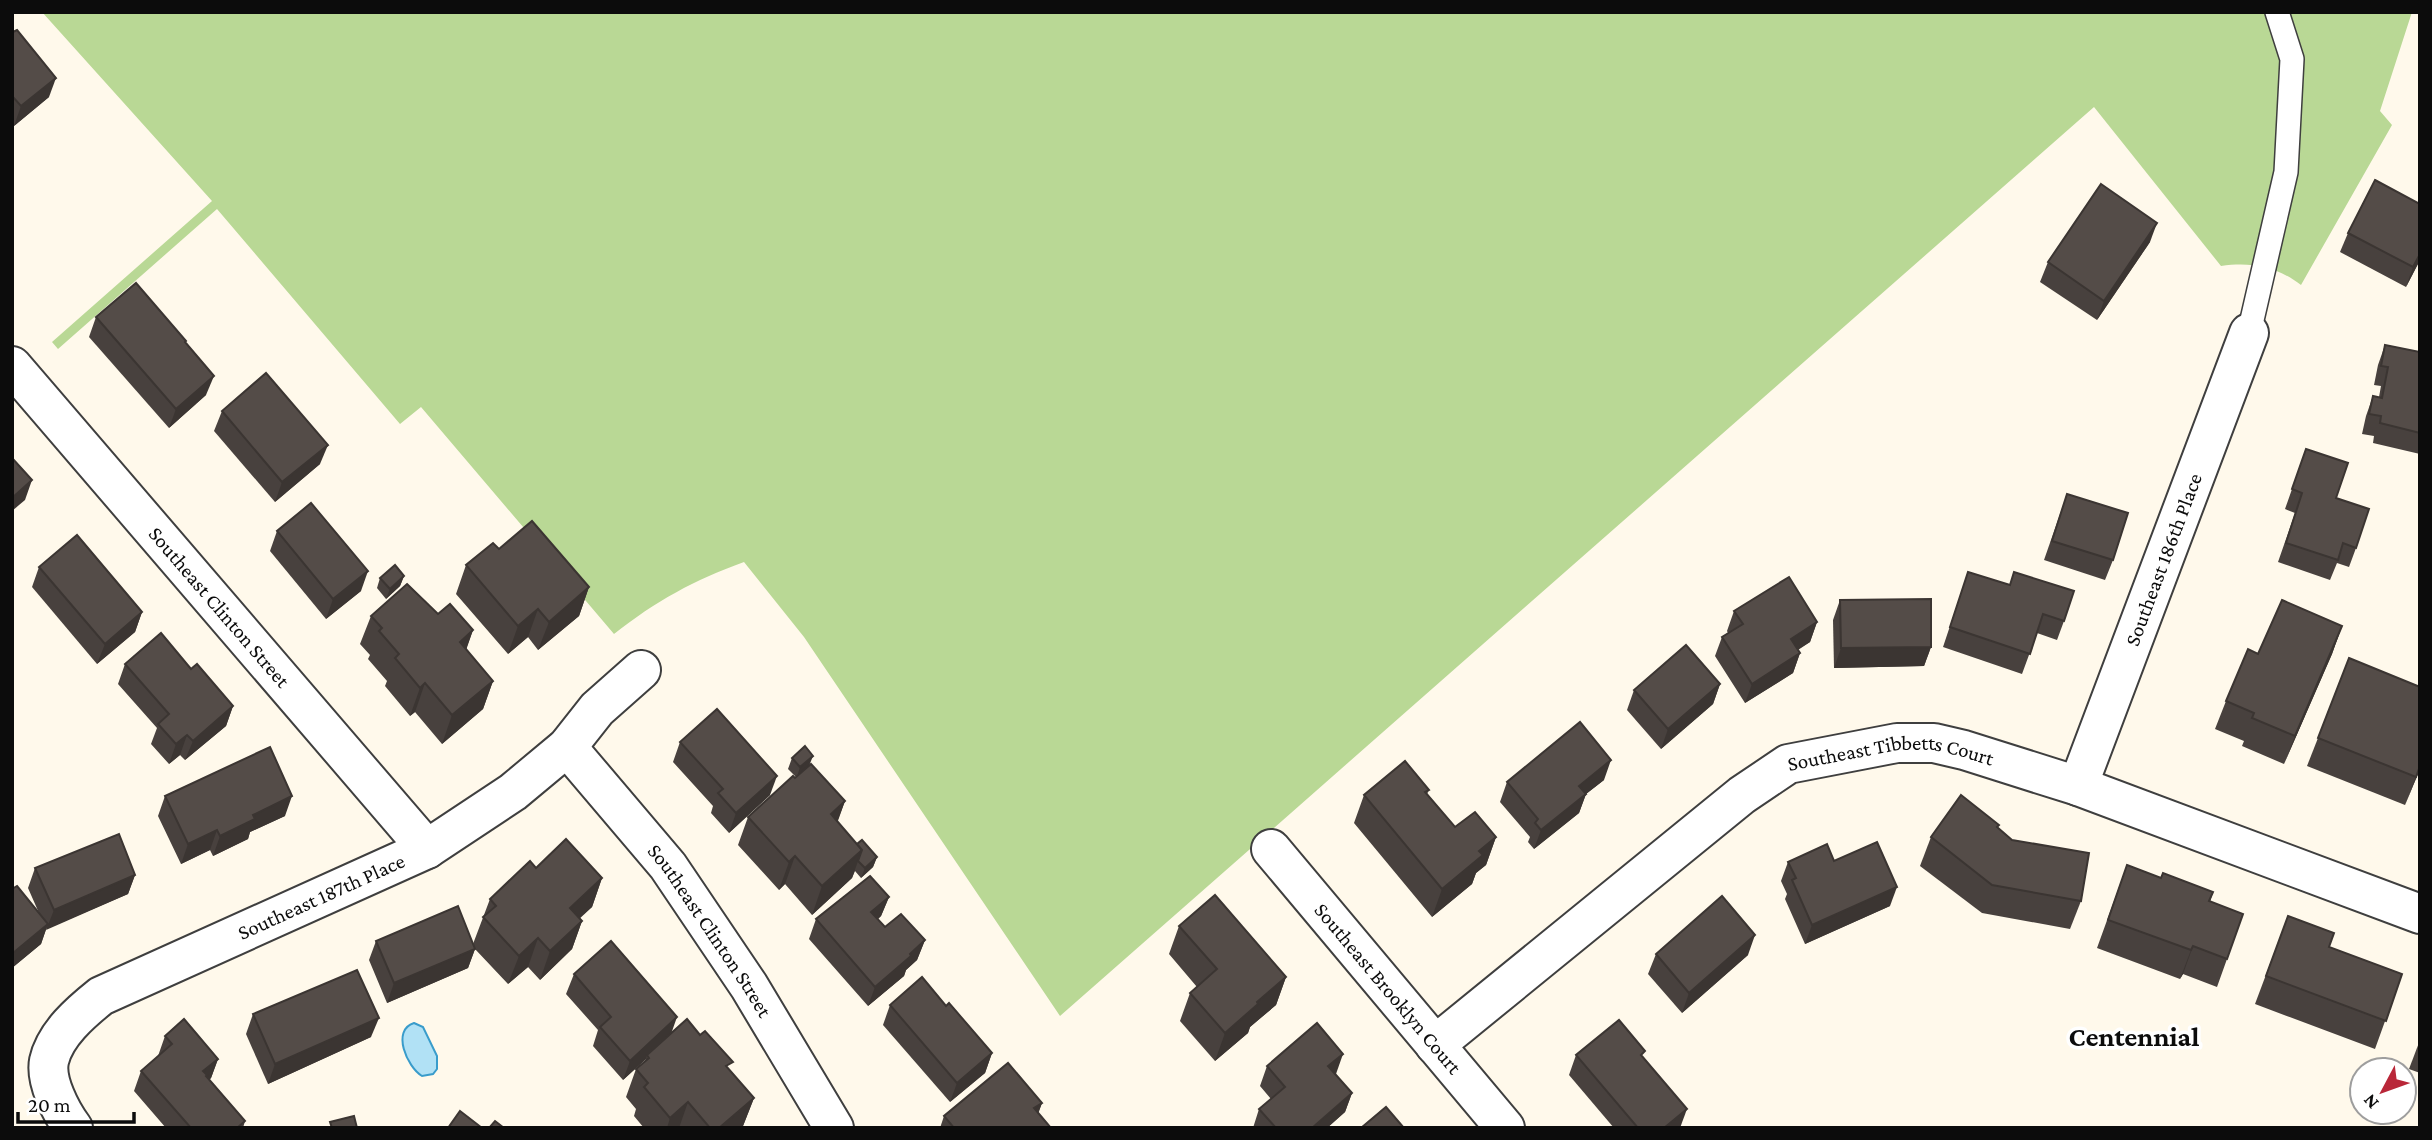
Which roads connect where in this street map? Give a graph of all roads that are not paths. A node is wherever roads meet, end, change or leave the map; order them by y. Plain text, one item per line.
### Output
1 (2277, 12) edge
2 (2249, 333) joint
3 (12, 366) edge
4 (641, 670) dead end
5 (567, 747) junction
6 (2078, 786) junction
7 (427, 849) junction
8 (1271, 849) dead end
9 (2420, 914) edge
10 (1434, 1045) junction
11 (73, 1128) edge
12 (834, 1128) edge
13 (1505, 1128) edge

1 - 2 lane
2 - 6 street, Southeast 186th Place
3 - 7 street, Southeast Clinton Street
4 - 5 street, Southeast 187th Place
5 - 7 street, Southeast 187th Place
5 - 12 street, Southeast Clinton Street
6 - 9 street, Southeast Tibbetts Court
6 - 10 street, Southeast Tibbetts Court
7 - 11 street, Southeast 187th Place
8 - 10 street, Southeast Brooklyn Court
10 - 13 street, Southeast Brooklyn Court

